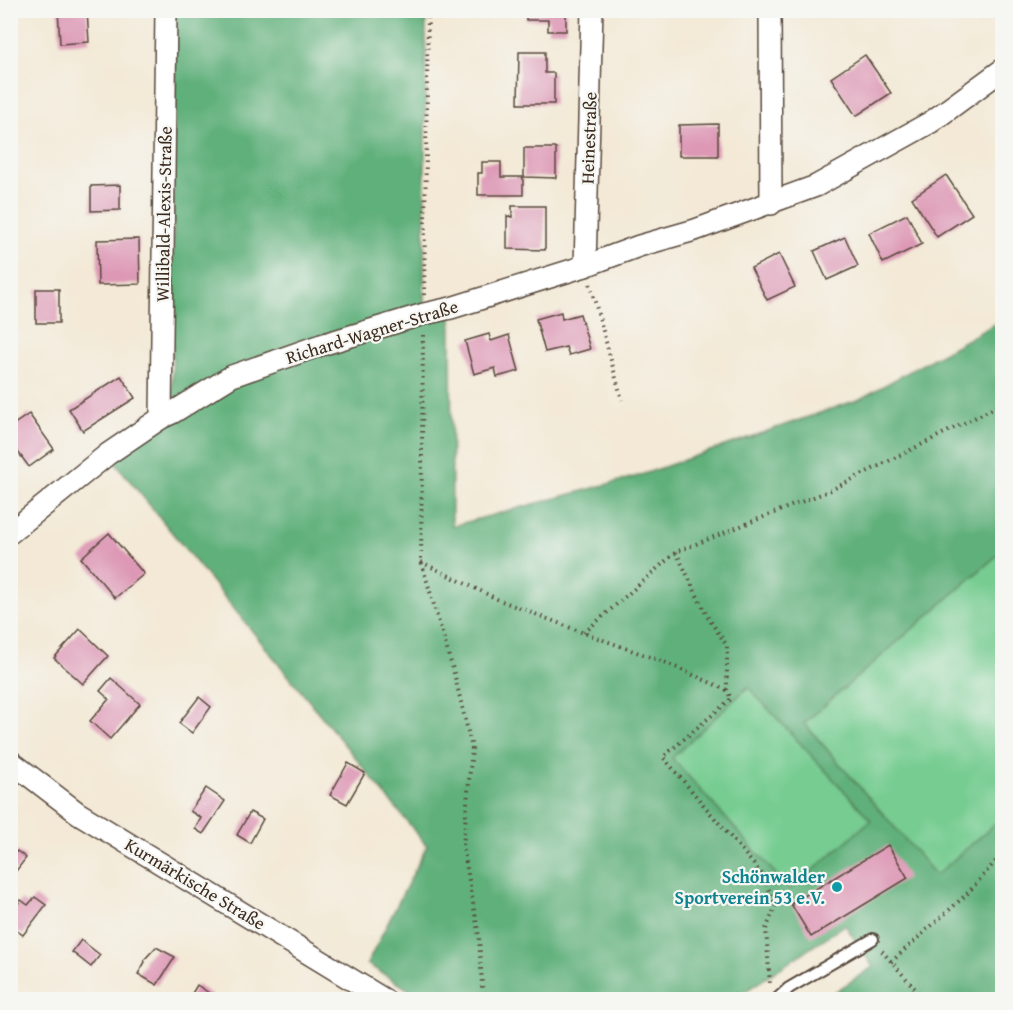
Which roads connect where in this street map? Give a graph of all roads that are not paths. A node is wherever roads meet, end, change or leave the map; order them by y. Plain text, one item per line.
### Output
1 (166, 10) edge
2 (592, 10) edge
3 (770, 10) edge
4 (1002, 70) edge
5 (771, 204) junction
6 (585, 266) junction
7 (161, 418) junction
8 (10, 533) edge
9 (10, 761) edge
10 (873, 939) dead end
11 (385, 999) edge
12 (776, 999) edge

1 - 7 street, Willibald-Alexis-Straße
2 - 6 street, Heinestraße
3 - 5 street
4 - 5 street, Richard-Wagner-Straße
5 - 6 street, Richard-Wagner-Straße
6 - 7 street, Richard-Wagner-Straße
7 - 8 street, Richard-Wagner-Straße
9 - 11 street, Kurmärkische Straße
10 - 12 lane

